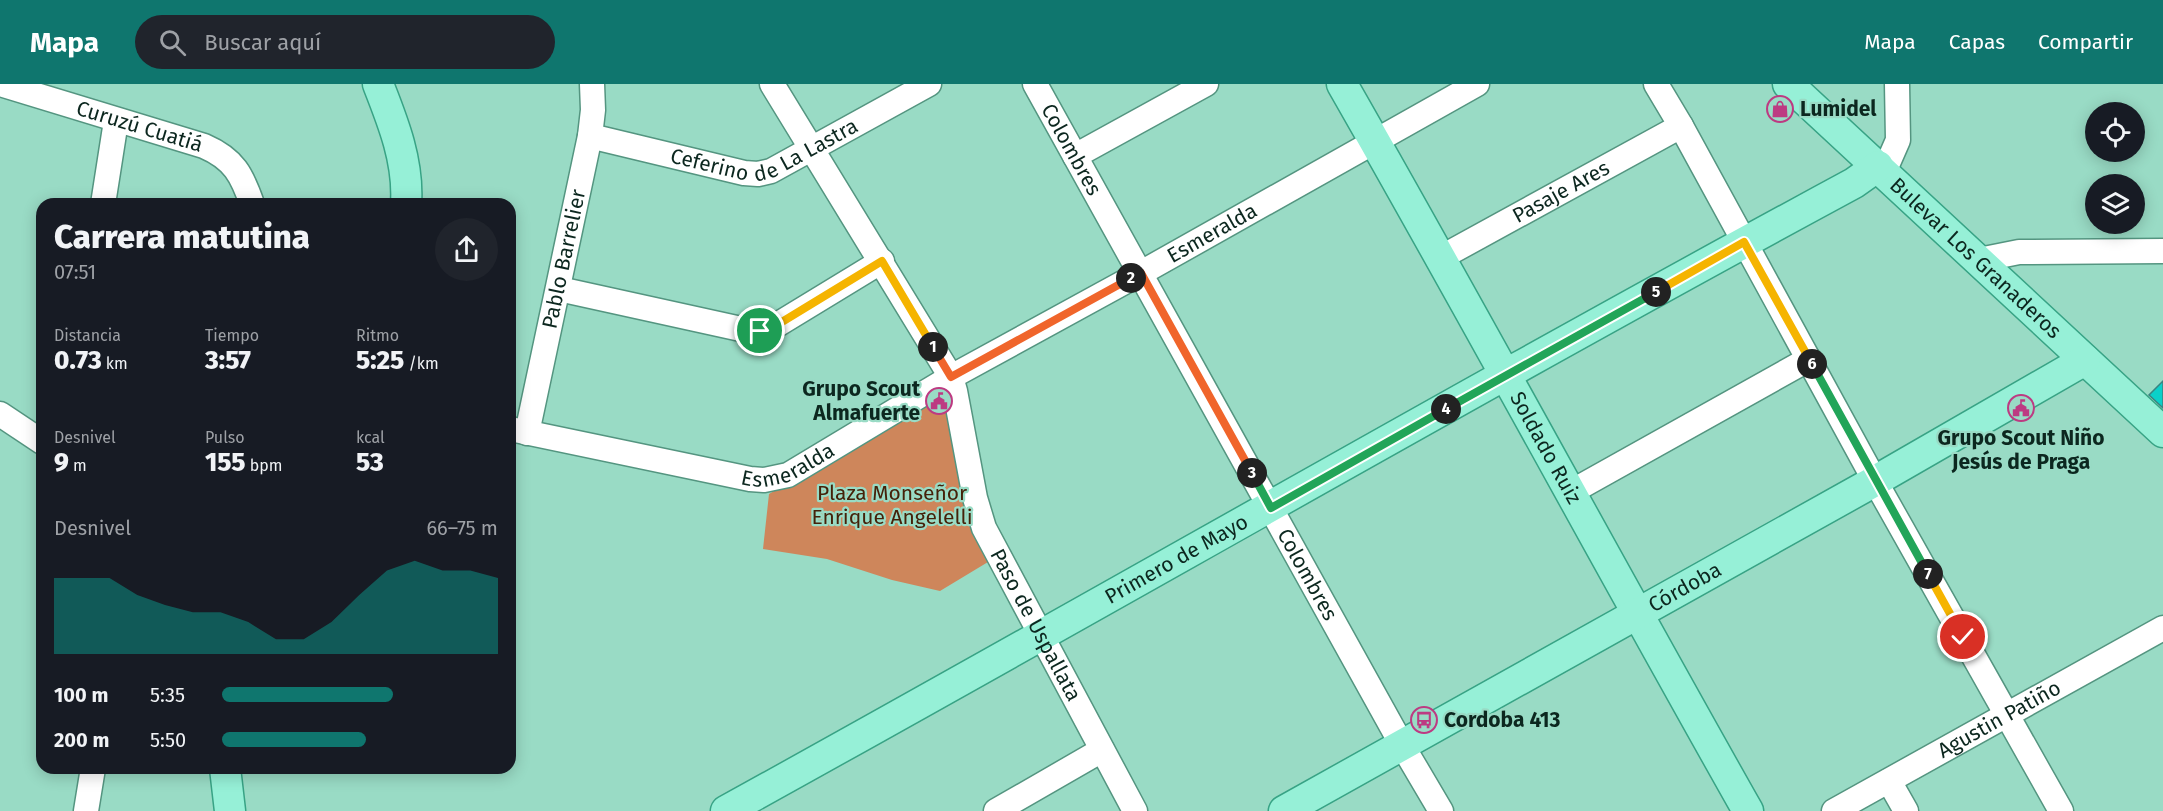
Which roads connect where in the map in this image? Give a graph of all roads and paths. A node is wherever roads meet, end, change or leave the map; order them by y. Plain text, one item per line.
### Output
1 (0, 84) edge
2 (378, 84) edge
3 (592, 84) edge
4 (772, 84) edge
5 (929, 84) edge
6 (1035, 84) edge
7 (1206, 84) edge
8 (1342, 84) edge
9 (1477, 84) edge
10 (1656, 84) edge
11 (1788, 84) edge
12 (1897, 84) edge
13 (116, 121) junction
14 (1681, 126) junction
15 (590, 136) junction
16 (1375, 141) junction
17 (813, 148) junction
18 (1075, 156) junction
19 (1881, 169) junction
20 (104, 198) edge
21 (250, 198) edge
22 (406, 198) edge
23 (1744, 242) junction
24 (2163, 252) edge
25 (1440, 258) junction
26 (1978, 260) junction
27 (882, 261) junction
28 (1141, 273) junction
29 (559, 289) junction
30 (1809, 359) junction
31 (2085, 360) junction
32 (1506, 374) junction
33 (951, 377) junction
34 (0, 414) edge
35 (519, 431) edge
36 (2163, 432) edge
37 (36, 438) edge
38 (1875, 481) junction
39 (1571, 492) junction
40 (1271, 508) junction
41 (1637, 615) junction
42 (2163, 628) edge
43 (1041, 637) junction
44 (2007, 715) junction
45 (1402, 745) junction
46 (1102, 750) junction
47 (92, 774) edge
48 (226, 774) edge
49 (1889, 781) junction
50 (86, 811) edge
51 (230, 811) edge
52 (726, 811) edge
53 (996, 811) edge
54 (1135, 811) edge
55 (1284, 811) edge
56 (1441, 811) edge
57 (1748, 811) edge
58 (1834, 811) edge
59 (1906, 811) edge
60 (2061, 811) edge

1 - 13 street, Curuzú Cuatiá
2 - 22 main road
3 - 15 street, Pablo Barrelier
4 - 17 street, Paso de Uspallata
5 - 17 street, Ceferino de La Lastra
6 - 18 street, Colombres
7 - 18 street
8 - 16 main road, Soldado Ruiz
9 - 16 street, Esmeralda
10 - 14 street
11 - 19 main road, Bulevar Los Granaderos
12 - 19 street
13 - 20 street
13 - 21 street, Curuzú Cuatiá
14 - 23 street
14 - 25 street, Pasaje Ares
15 - 17 street, Ceferino de La Lastra
15 - 29 street, Pablo Barrelier
16 - 25 main road, Soldado Ruiz
16 - 28 street, Esmeralda
17 - 27 street, Paso de Uspallata
18 - 28 street, Colombres
19 - 23 main road, Primero de Mayo
19 - 26 main road, Bulevar Los Granaderos
23 - 30 street
23 - 32 main road, Primero de Mayo
24 - 26 street
25 - 32 main road, Soldado Ruiz
26 - 31 main road, Bulevar Los Granaderos
27 - 29 street
27 - 33 street, Paso de Uspallata
28 - 33 street, Esmeralda
28 - 40 street, Colombres
29 - 35 street, Pablo Barrelier
30 - 38 street
30 - 39 street
31 - 36 main road, Bulevar Los Granaderos
31 - 38 main road, Córdoba
32 - 39 main road, Soldado Ruiz
32 - 40 main road, Primero de Mayo
33 - 35 street, Esmeralda
33 - 43 street, Paso de Uspallata
34 - 37 street
38 - 41 main road, Córdoba
38 - 44 street
39 - 41 main road, Soldado Ruiz
40 - 43 main road, Primero de Mayo
40 - 45 street, Colombres
41 - 45 main road, Córdoba
41 - 57 main road, Soldado Ruiz
42 - 44 street, Agustin Patiño
43 - 46 street, Paso de Uspallata
43 - 52 main road, Primero de Mayo
44 - 49 street, Agustin Patiño
44 - 60 street
45 - 55 main road, Córdoba
45 - 56 street, Colombres
46 - 53 street
46 - 54 street, Paso de Uspallata
47 - 50 street
48 - 51 main road
49 - 58 street, Agustin Patiño
49 - 59 street

